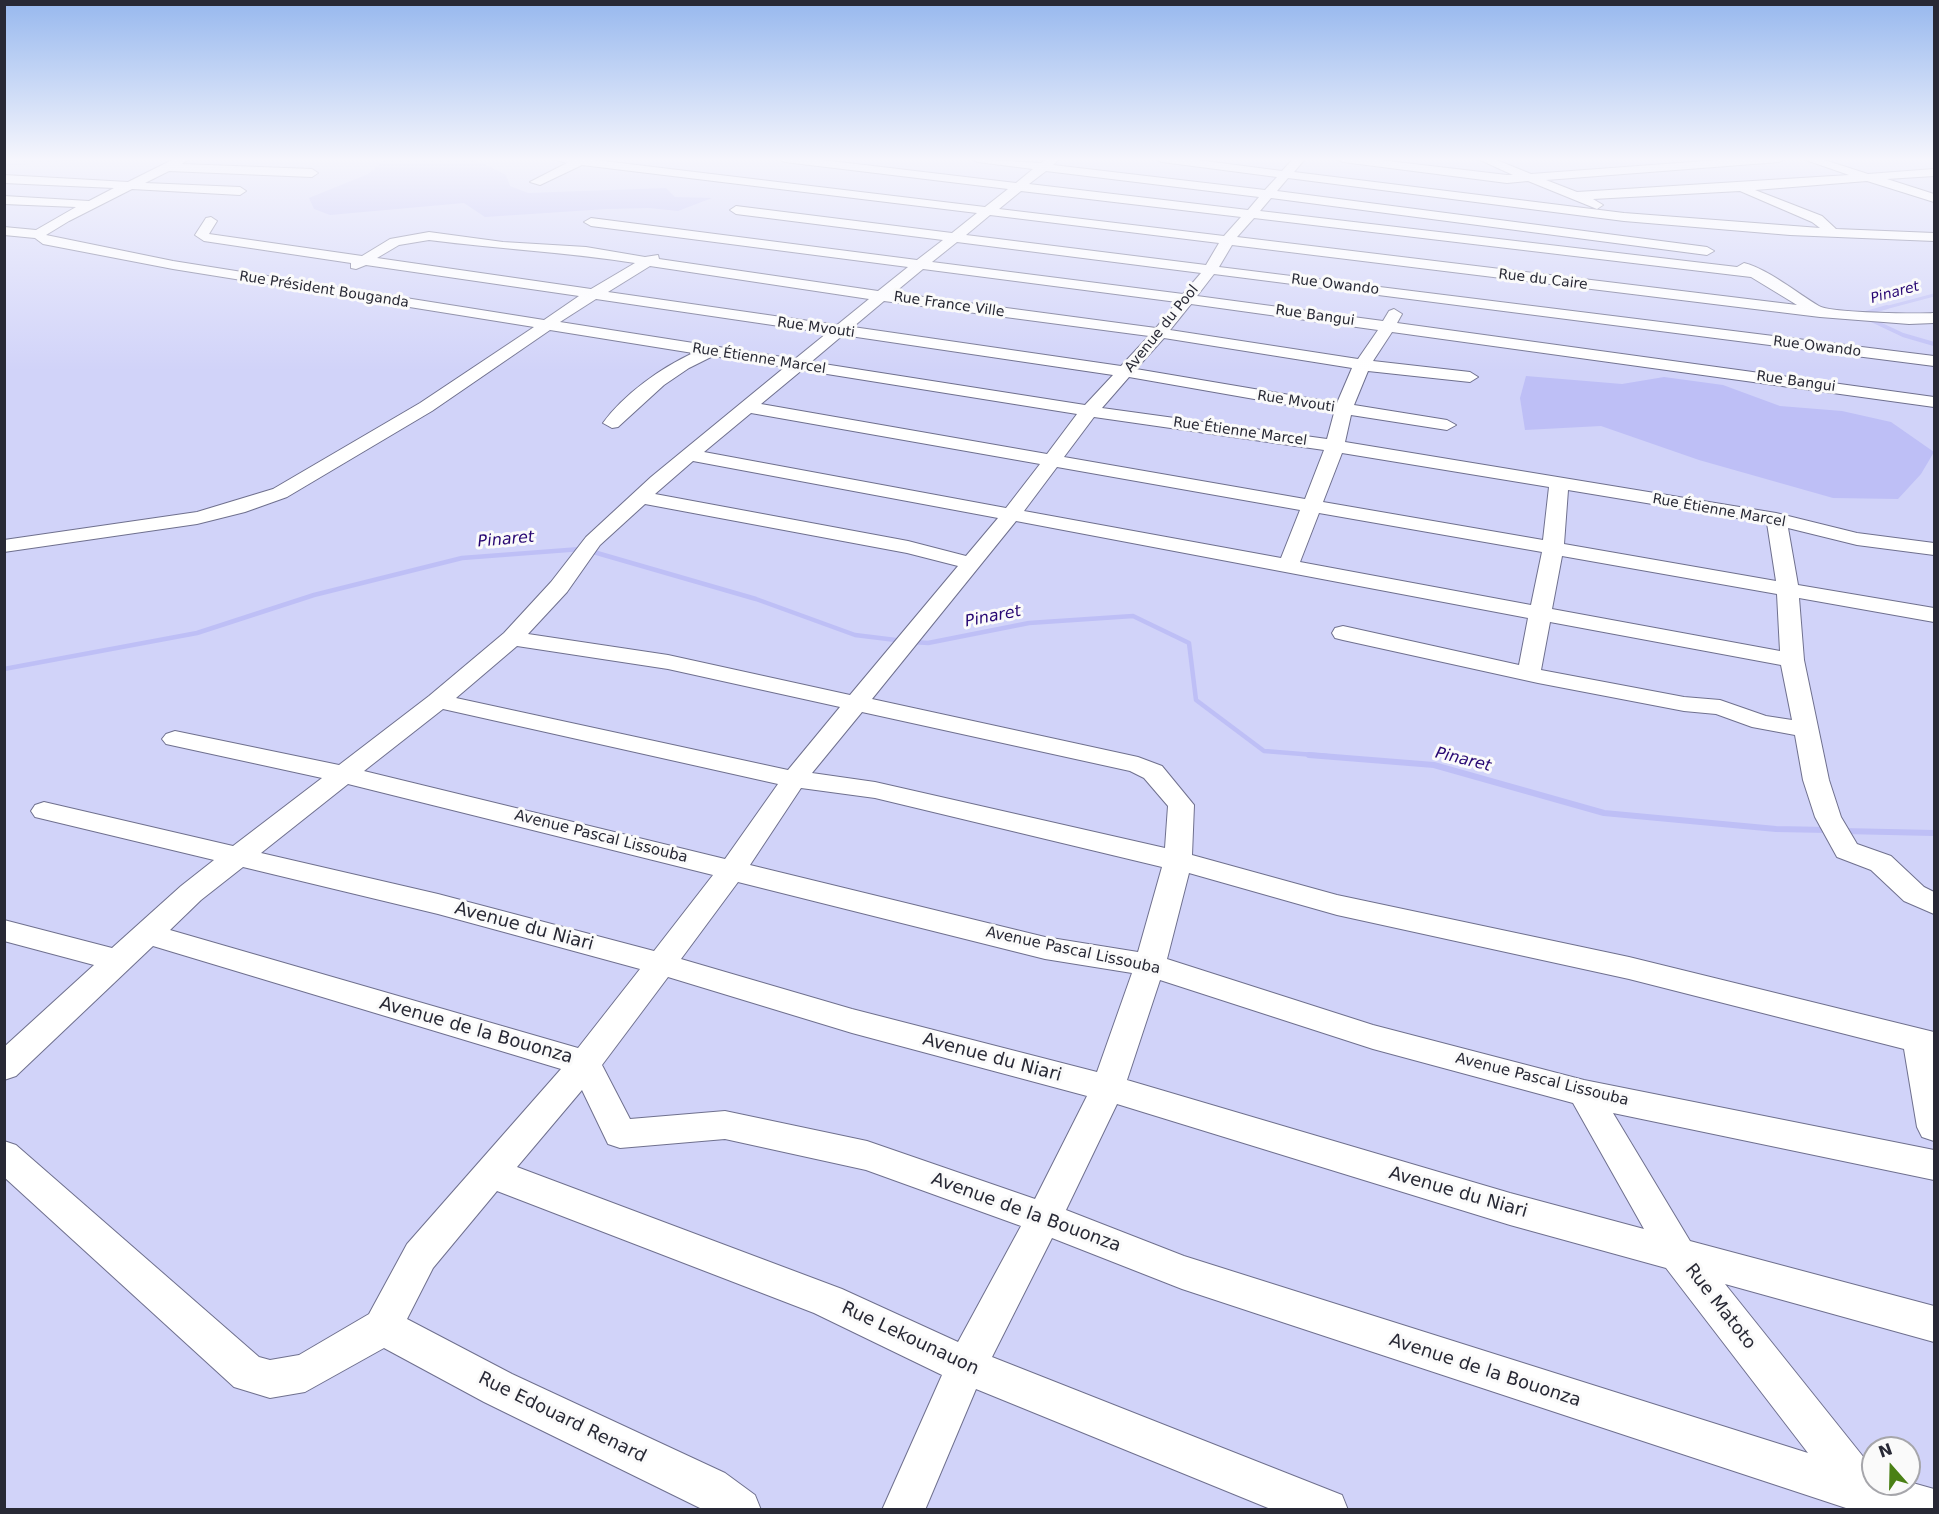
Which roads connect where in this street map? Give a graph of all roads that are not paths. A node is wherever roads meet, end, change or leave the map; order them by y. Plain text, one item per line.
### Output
1 (44, 230) edge
2 (206, 230) edge
3 (657, 230) edge
4 (702, 230) edge
5 (871, 230) edge
6 (959, 230) edge
7 (1131, 230) edge
8 (1237, 230) edge
9 (1378, 230) edge
10 (1550, 230) edge
11 (1655, 230) edge
12 (1785, 230) edge
13 (1832, 230) edge
14 (4, 231) edge
15 (1827, 233) junction
16 (39, 234) junction
17 (695, 234) junction
18 (1422, 235) junction
19 (950, 237) junction
20 (1935, 237) edge
21 (1227, 241) junction
22 (1707, 251) junction
23 (364, 261) junction
24 (648, 262) junction
25 (915, 265) junction
26 (1211, 269) junction
27 (1759, 274) junction
28 (1409, 279) junction
29 (310, 287) junction
30 (591, 296) junction
31 (875, 296) junction
32 (1186, 299) junction
33 (1820, 312) junction
34 (1935, 318) edge
35 (543, 326) junction
36 (1388, 326) junction
37 (834, 330) junction
38 (1867, 330) dead end
39 (1160, 333) junction
40 (1898, 343) dead end
41 (683, 352) junction
42 (1934, 362) edge
43 (1362, 365) junction
44 (791, 367) junction
45 (1127, 372) junction
46 (1470, 377) dead end
47 (1935, 402) edge
48 (748, 407) junction
49 (1343, 410) junction
50 (1089, 411) junction
51 (612, 423) dead end
52 (1447, 425) dead end
53 (1335, 446) junction
54 (691, 455) junction
55 (1050, 460) junction
56 (1559, 484) junction
57 (640, 497) junction
58 (1312, 505) junction
59 (1010, 516) junction
60 (1776, 519) junction
61 (4, 546) edge
62 (1553, 547) junction
63 (1935, 549) edge
64 (971, 563) junction
65 (1288, 566) junction
66 (1788, 589) junction
67 (1540, 613) junction
68 (1935, 615) edge
69 (1343, 633) dead end
70 (512, 639) junction
71 (1792, 660) junction
72 (1529, 673) junction
73 (438, 701) junction
74 (855, 704) junction
75 (1808, 730) junction
76 (175, 739) dead end
77 (342, 774) junction
78 (794, 780) junction
79 (44, 811) dead end
80 (236, 856) junction
81 (1178, 861) junction
82 (733, 869) junction
83 (1935, 904) edge
84 (4, 930) edge
85 (148, 934) junction
86 (118, 961) junction
87 (662, 964) junction
88 (1150, 965) junction
89 (1926, 1041) edge
90 (585, 1063) junction
91 (4, 1067) edge
92 (1108, 1088) junction
93 (1584, 1093) junction
94 (1935, 1127) edge
95 (4, 1155) edge
96 (1935, 1165) edge
97 (491, 1173) junction
98 (1044, 1218) junction
99 (1677, 1253) junction
100 (1935, 1324) edge
101 (383, 1328) junction
102 (966, 1366) junction
103 (1870, 1501) edge
104 (740, 1509) edge
105 (903, 1509) edge
106 (1327, 1509) edge
107 (1932, 1509) edge

1 - 16 street
2 - 23 street, Rue Mvouti
3 - 17 street, Rue Bangui
4 - 17 street
5 - 19 street, Rue Owando
6 - 19 street
7 - 21 street, Rue du Caire
8 - 21 street, Avenue du Pool
9 - 18 street
10 - 22 street
11 - 22 street
12 - 15 street
13 - 15 street
14 - 16 street
15 - 20 street
16 - 29 street, Rue Président Bouganda
17 - 24 street
17 - 25 street, Rue Bangui
18 - 27 street
18 - 28 street
19 - 25 street
19 - 26 street, Rue Owando
21 - 26 street, Avenue du Pool
21 - 28 street, Rue du Caire
22 - 27 street
23 - 24 street, Rue France Ville
23 - 29 street, Rue France Ville
23 - 30 street, Rue Mvouti
24 - 30 street
24 - 31 street, Rue France Ville
25 - 31 street
25 - 32 street, Rue Bangui
26 - 28 street, Rue Owando
26 - 32 street, Avenue du Pool
27 - 33 street
28 - 33 street, Rue du Caire
28 - 36 street
28 - 42 street, Rue Owando
29 - 35 street, Rue Président Bouganda
30 - 35 street
30 - 37 street, Rue Mvouti
31 - 37 street
31 - 39 street, Rue France Ville
32 - 36 street, Rue Bangui
32 - 39 street, Avenue du Pool
33 - 34 street, Rue du Caire
33 - 38 street
35 - 41 street, Rue Étienne Marcel
35 - 61 street
36 - 43 street
36 - 47 street, Rue Bangui
37 - 44 street
37 - 45 street, Rue Mvouti
39 - 43 street, Rue France Ville
39 - 45 street, Avenue du Pool
40 - 42 street
41 - 44 street, Rue Étienne Marcel
41 - 51 street
43 - 46 street, Rue France Ville
43 - 49 street
44 - 48 street
44 - 50 street, Rue Étienne Marcel
45 - 49 street, Rue Mvouti
45 - 50 street, Avenue du Pool
48 - 54 street
48 - 55 street
49 - 52 street, Rue Mvouti
49 - 53 street
50 - 53 street, Rue Étienne Marcel
50 - 55 street, Avenue du Pool
53 - 56 street, Rue Étienne Marcel
53 - 58 street
54 - 57 street
54 - 59 street
55 - 58 street
55 - 59 street, Avenue du Pool
56 - 60 street, Rue Étienne Marcel
56 - 62 street
57 - 64 street
57 - 70 street
58 - 62 street
58 - 65 street
59 - 64 street, Avenue du Pool
59 - 65 street
60 - 63 street, Rue Étienne Marcel
60 - 66 street
62 - 66 street
62 - 67 street
64 - 74 street, Avenue du Pool
65 - 67 street
66 - 68 street
66 - 71 street
67 - 71 street
67 - 72 street
69 - 72 street
70 - 73 street
70 - 74 street
71 - 75 street
72 - 75 street
73 - 77 street
73 - 78 street
74 - 78 street, Avenue du Pool
74 - 81 street
75 - 83 street
76 - 77 street, Avenue Pascal Lissouba
77 - 80 street
77 - 82 street, Avenue Pascal Lissouba
78 - 81 street
78 - 82 street, Avenue du Pool
79 - 80 street, Avenue du Niari
80 - 85 street
80 - 87 street, Avenue du Niari
81 - 88 street
81 - 89 street
82 - 87 street, Avenue du Pool
82 - 88 street, Avenue Pascal Lissouba
84 - 86 street
85 - 86 street
85 - 90 street, Avenue de la Bouonza
86 - 91 street
87 - 90 street, Avenue du Pool
87 - 92 street, Avenue du Niari
88 - 92 street
88 - 93 street, Avenue Pascal Lissouba
89 - 94 street
90 - 97 street, Avenue du Pool
90 - 98 street, Avenue de la Bouonza
92 - 98 street
92 - 99 street, Avenue du Niari
93 - 96 street, Avenue Pascal Lissouba
93 - 99 street, Rue Matoto
95 - 101 street
97 - 101 street, Avenue du Pool
97 - 102 street, Rue Lekounauon
98 - 102 street
98 - 103 street, Avenue de la Bouonza
99 - 100 street, Avenue du Niari
99 - 103 street, Rue Matoto
101 - 104 street, Rue Edouard Renard
102 - 105 street
102 - 106 street, Rue Lekounauon
103 - 107 street, Avenue de la Bouonza

